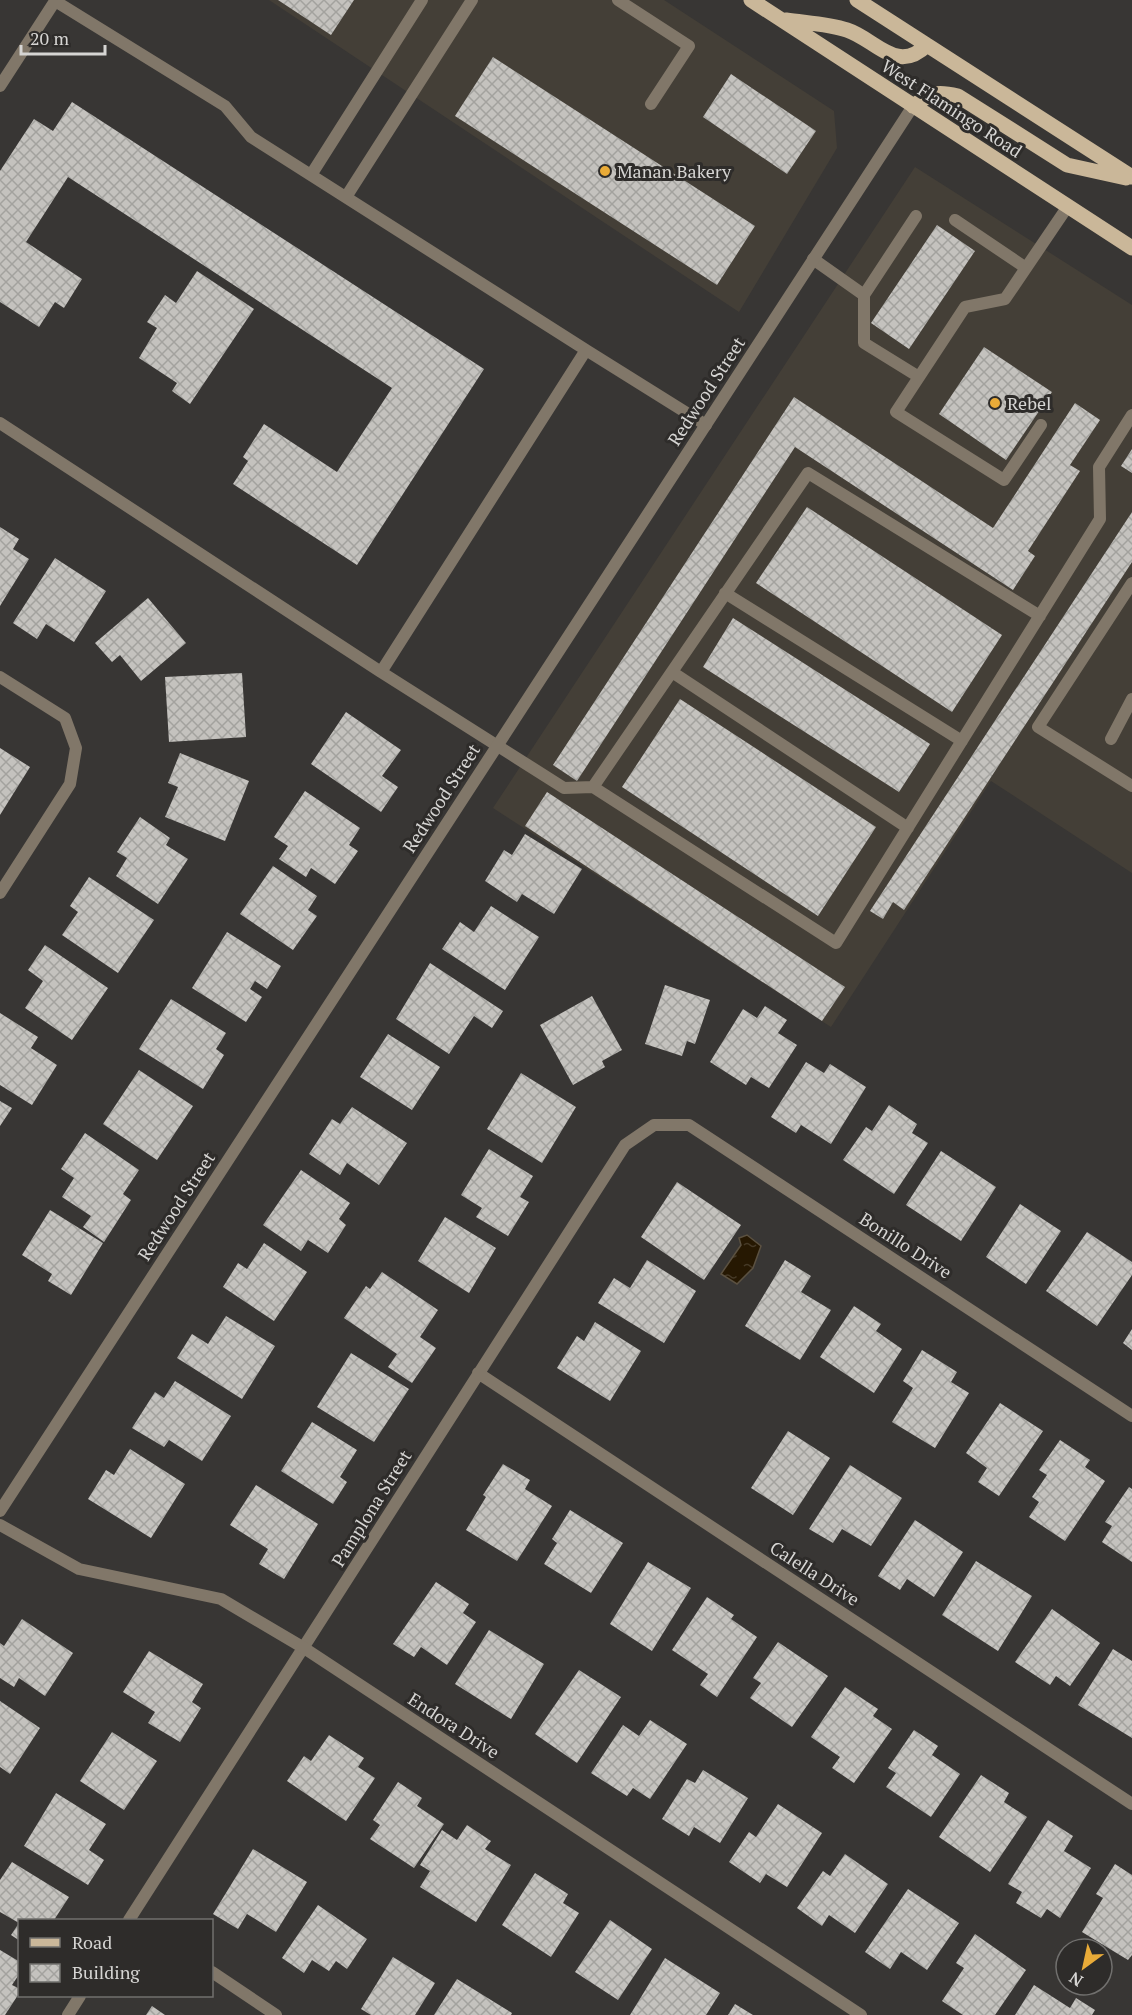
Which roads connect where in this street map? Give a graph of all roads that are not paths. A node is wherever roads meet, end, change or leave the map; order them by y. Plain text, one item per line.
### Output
1 (423, 0) edge
2 (472, 0) edge
3 (618, 0) edge
4 (751, 0) edge
5 (857, 0) edge
6 (780, 19) junction
7 (927, 45) junction
8 (0, 86) edge
9 (651, 104) dead end
10 (913, 106) junction
11 (311, 175) junction
12 (1132, 178) edge
13 (346, 197) junction
14 (1068, 206) junction
15 (916, 216) dead end
16 (955, 220) dead end
17 (1132, 248) edge
18 (813, 259) junction
19 (1026, 268) junction
20 (864, 295) junction
21 (586, 350) junction
22 (919, 377) junction
23 (1132, 415) edge
24 (0, 423) edge
25 (1041, 424) dead end
26 (705, 425) junction
27 (1132, 583) edge
28 (725, 593) junction
29 (1040, 616) junction
30 (381, 672) junction
31 (672, 672) junction
32 (0, 677) edge
33 (1132, 699) edge
34 (1111, 739) dead end
35 (962, 741) junction
36 (497, 746) junction
37 (1132, 786) edge
38 (593, 787) junction
39 (908, 828) junction
40 (0, 893) edge
41 (654, 1125) joint
42 (478, 1373) junction
43 (1132, 1416) edge
44 (0, 1511) edge
45 (0, 1525) edge
46 (304, 1648) junction
47 (1132, 1804) edge
48 (132, 1919) edge
49 (213, 1973) edge
50 (79, 1997) edge
51 (68, 2015) edge
52 (276, 2015) edge
53 (861, 2015) edge

1 - 11 street
2 - 13 street
3 - 9 street
4 - 6 main road, West Flamingo Road
5 - 7 main road
6 - 7 main road
6 - 10 main road, West Flamingo Road
7 - 12 main road
8 - 11 street
10 - 12 main road
10 - 14 main road, West Flamingo Road
10 - 18 street, Redwood Street
11 - 13 street
13 - 21 street
14 - 17 main road, West Flamingo Road
14 - 19 street
15 - 20 street
16 - 19 street
18 - 20 street
18 - 26 street, Redwood Street
19 - 22 street
20 - 22 street
21 - 26 street
21 - 30 street
22 - 25 street
23 - 29 street
24 - 30 street
26 - 36 street, Redwood Street
27 - 37 street
28 - 29 street
28 - 31 street
28 - 35 street
29 - 35 street
30 - 36 street
31 - 38 street
31 - 39 street
32 - 40 street
33 - 34 street
35 - 39 street
36 - 38 street
36 - 44 street, Redwood Street
38 - 39 street
41 - 42 street, Pamplona Street
41 - 43 street, Bonillo Drive
42 - 46 street, Pamplona Street
42 - 47 street, Calella Drive
45 - 46 street, Endora Drive
46 - 48 street, Pamplona Street
46 - 53 street, Endora Drive
49 - 52 street
50 - 51 street

